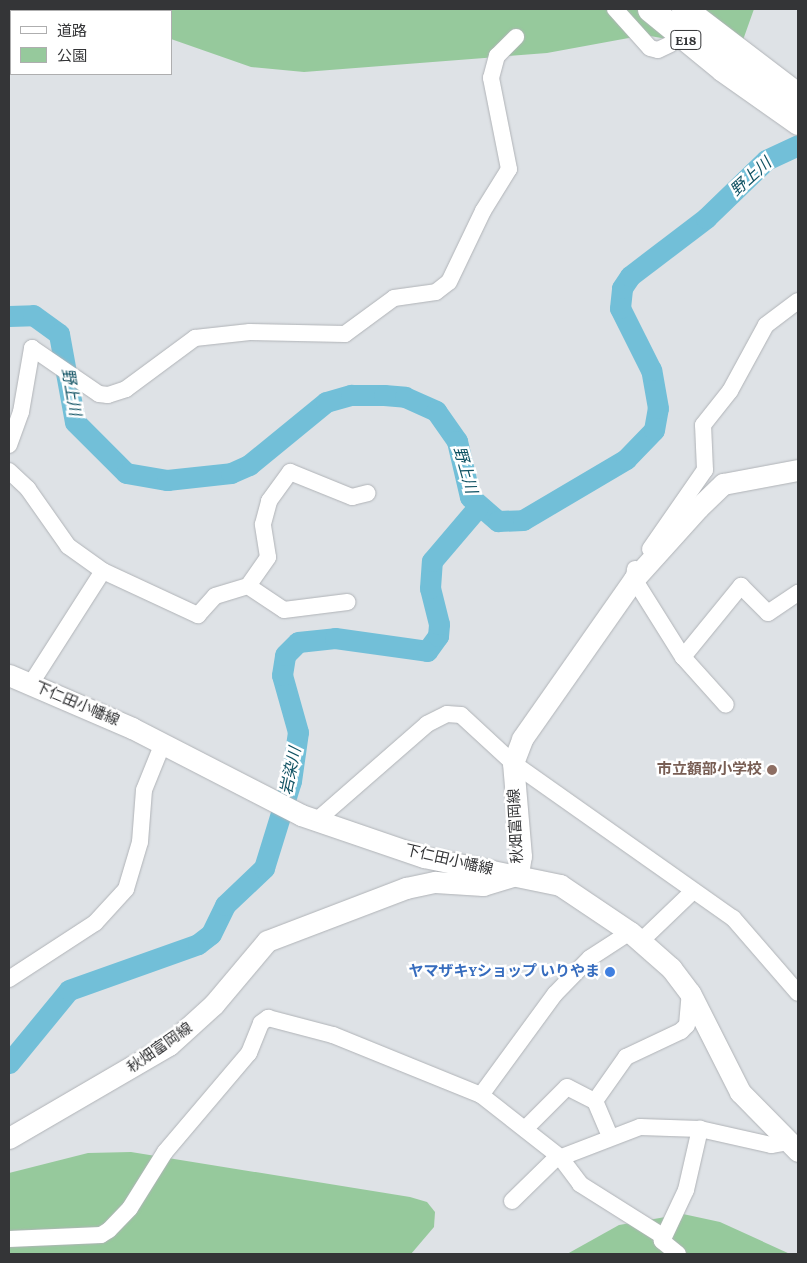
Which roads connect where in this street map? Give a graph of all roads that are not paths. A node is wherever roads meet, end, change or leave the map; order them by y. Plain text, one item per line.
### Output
1 (615, 9) edge
2 (650, 9) edge
3 (684, 9) edge
4 (516, 37) dead end
5 (671, 44) dead end
6 (729, 60) junction
7 (798, 96) edge
8 (798, 122) edge
9 (798, 301) edge
10 (9, 445) edge
11 (798, 470) edge
12 (9, 471) edge
13 (368, 493) dead end
14 (103, 572) junction
15 (634, 579) junction
16 (248, 586) junction
17 (798, 593) edge
18 (347, 602) dead end
19 (683, 657) junction
20 (9, 675) edge
21 (30, 684) junction
22 (726, 705) dead end
23 (163, 743) junction
24 (513, 763) junction
25 (309, 818) junction
26 (518, 874) junction
27 (691, 893) junction
28 (636, 937) junction
29 (9, 978) edge
30 (796, 984) edge
31 (690, 993) junction
32 (481, 1096) junction
33 (595, 1101) junction
34 (700, 1129) junction
35 (525, 1130) junction
36 (610, 1137) junction
37 (9, 1138) edge
38 (793, 1147) edge
39 (560, 1157) junction
40 (512, 1201) dead end
41 (664, 1237) junction
42 (9, 1239) edge
43 (678, 1254) edge

1 - 5 street
2 - 6 highway, E18
3 - 6 highway, E18
4 - 10 street
6 - 7 highway, E18
6 - 8 highway, E18
9 - 15 street
11 - 15 main road, 秋畑富岡線
12 - 14 street
13 - 16 street
14 - 16 street
14 - 21 street
15 - 19 street
15 - 24 main road, 秋畑富岡線
16 - 18 street
17 - 19 street
19 - 22 street
20 - 21 main road, 下仁田小幡線
21 - 23 main road, 下仁田小幡線
23 - 25 main road, 下仁田小幡線
23 - 29 street
24 - 25 street
24 - 26 main road, 秋畑富岡線
24 - 27 street
25 - 26 main road, 下仁田小幡線
26 - 28 main road, 下仁田小幡線
26 - 37 main road, 秋畑富岡線
27 - 28 street
27 - 30 street
28 - 31 main road, 下仁田小幡線
28 - 32 street
31 - 33 street
31 - 38 main road, 下仁田小幡線
32 - 35 street
32 - 42 street
33 - 35 street
33 - 36 street
34 - 36 street
34 - 38 street
34 - 41 street
35 - 39 street
36 - 39 street
39 - 40 street
39 - 41 street
41 - 43 street

